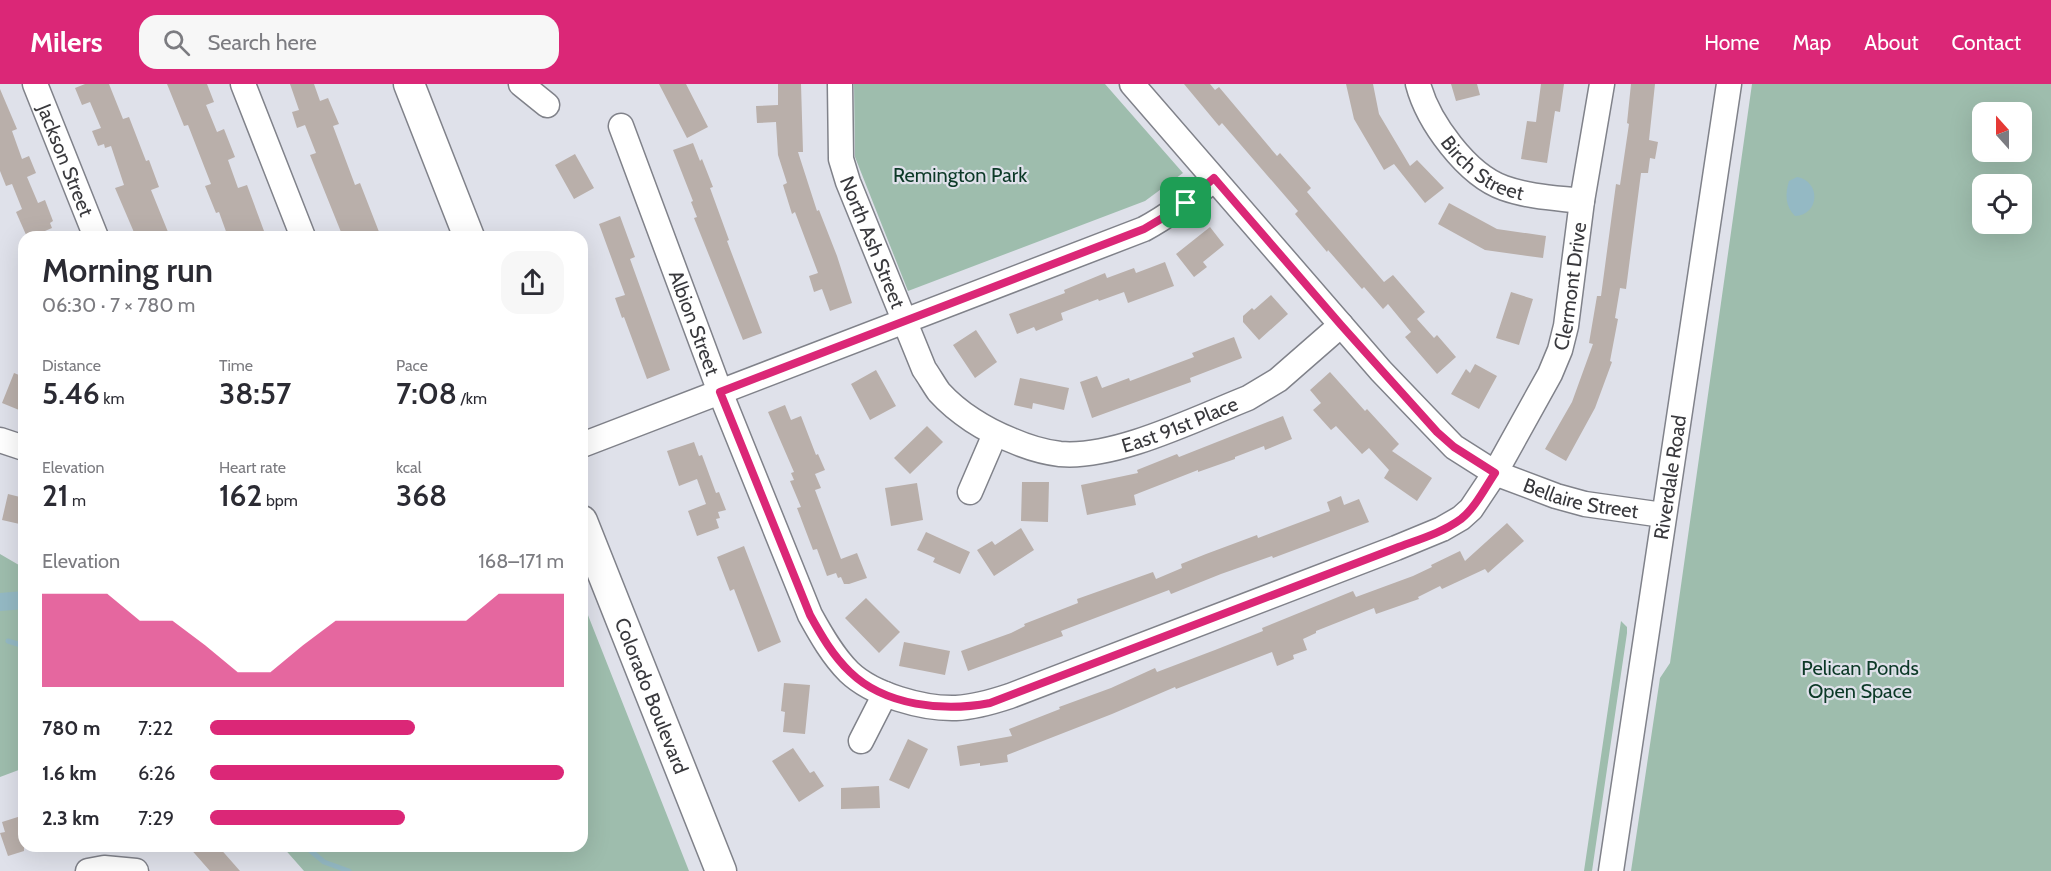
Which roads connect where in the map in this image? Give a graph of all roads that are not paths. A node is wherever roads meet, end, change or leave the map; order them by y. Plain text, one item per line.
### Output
1 (35, 84) edge
2 (243, 84) edge
3 (409, 84) edge
4 (521, 84) edge
5 (840, 84) edge
6 (1132, 84) edge
7 (1418, 84) edge
8 (1602, 84) edge
9 (1729, 84) edge
10 (547, 105) dead end
11 (621, 126) dead end
12 (1214, 178) junction
13 (1582, 201) junction
14 (94, 231) edge
15 (301, 231) edge
16 (468, 231) edge
17 (904, 322) junction
18 (1341, 325) junction
19 (720, 392) junction
20 (995, 434) junction
21 (0, 440) edge
22 (588, 444) edge
23 (18, 446) edge
24 (1495, 473) junction
25 (970, 492) dead end
26 (1663, 515) junction
27 (588, 536) edge
28 (885, 694) junction
29 (861, 741) dead end
30 (88, 871) edge
31 (136, 871) edge
32 (720, 871) edge
33 (1611, 871) edge

1 - 14 street, Jackson Street
2 - 15 street
3 - 16 main road
4 - 10 street
5 - 17 street, North Ash Street
6 - 12 street, Bellaire Street
7 - 13 street, Birch Street
8 - 13 street, Clermont Drive
9 - 26 street, Riverdale Road
11 - 19 street, Albion Street
12 - 17 street
12 - 18 street, Bellaire Street
13 - 24 street, Clermont Drive
17 - 19 street
17 - 20 street, North Ash Street
18 - 20 street, East 91st Place
18 - 24 street, Bellaire Street
19 - 22 street
19 - 28 street, Albion Street
20 - 25 street
21 - 23 street
24 - 26 street, Bellaire Street
24 - 28 street, Clermont Drive
26 - 33 street, Riverdale Road
27 - 32 main road, Colorado Boulevard
28 - 29 street
30 - 31 street

